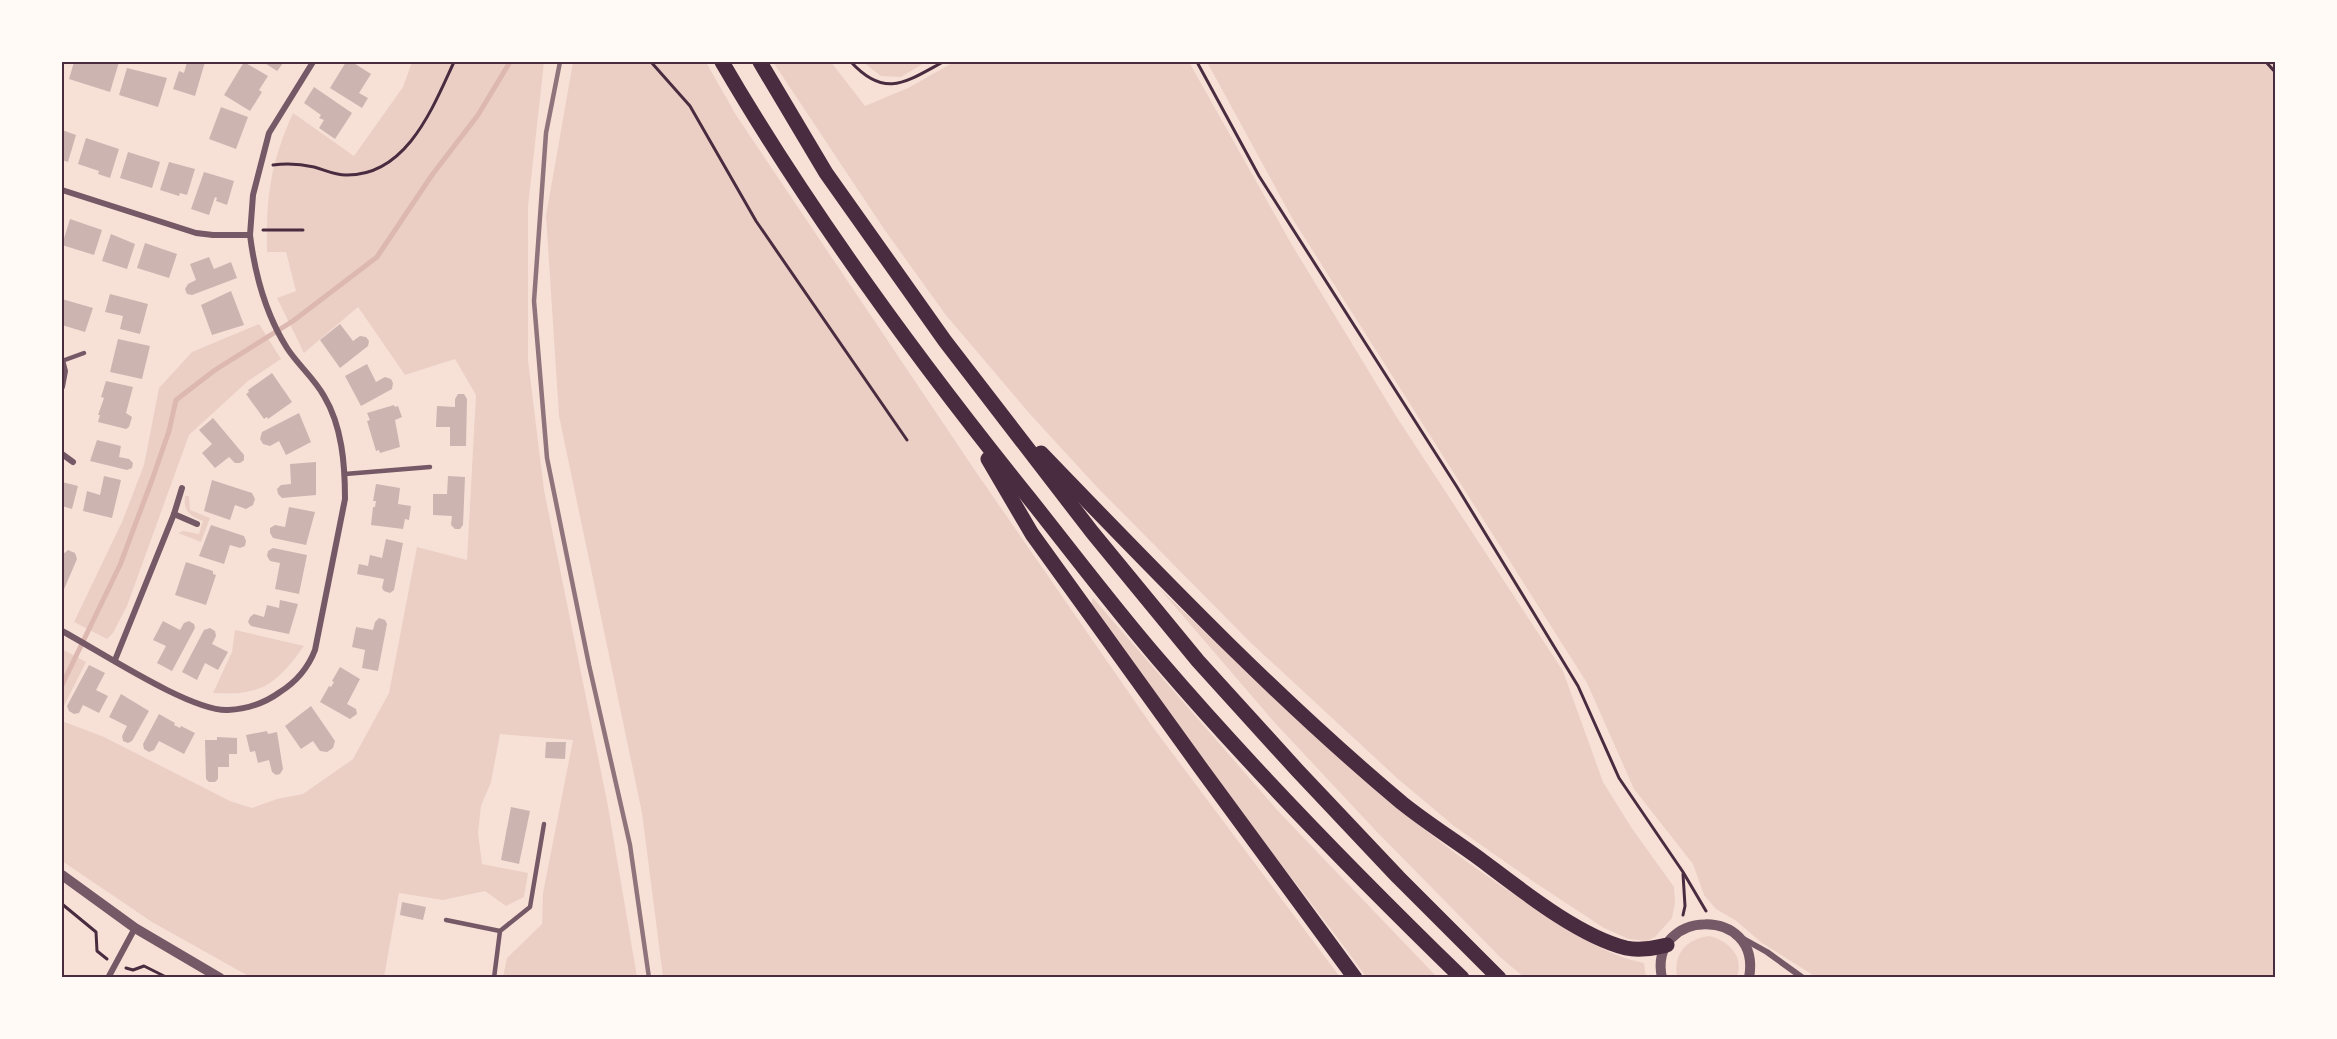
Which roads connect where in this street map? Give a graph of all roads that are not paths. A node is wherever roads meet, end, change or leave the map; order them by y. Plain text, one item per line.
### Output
1 (313, 62) edge
2 (722, 62) edge
3 (760, 62) edge
4 (62, 190) edge
5 (250, 232) junction
6 (84, 353) dead end
7 (62, 361) edge
8 (62, 387) edge
9 (989, 399) junction
10 (959, 410) junction
11 (62, 454) edge
12 (73, 462) dead end
13 (430, 467) dead end
14 (345, 474) junction
15 (182, 489) dead end
16 (174, 514) junction
17 (197, 524) dead end
18 (63, 632) edge
19 (115, 660) junction
20 (544, 824) dead end
21 (62, 875) edge
22 (446, 920) dead end
23 (135, 928) junction
24 (500, 932) junction
25 (1735, 933) junction
26 (1667, 945) junction
27 (108, 978) edge
28 (220, 978) edge
29 (494, 978) edge
30 (1355, 978) edge
31 (1462, 978) edge
32 (1499, 978) edge
33 (1662, 978) edge
34 (1749, 978) edge
35 (1803, 978) edge

1 - 5 street
2 - 10 highway
3 - 9 highway
4 - 5 street
5 - 14 street
6 - 7 lane
7 - 8 street
9 - 26 highway
9 - 32 highway
10 - 30 highway
10 - 31 highway
11 - 12 street
13 - 14 lane
14 - 19 street
15 - 16 street
16 - 17 street
16 - 19 street
18 - 19 street
20 - 24 lane
21 - 23 street
22 - 24 lane
23 - 27 street
23 - 28 street
24 - 29 lane
25 - 26 street
25 - 34 street
25 - 35 street
26 - 33 street

